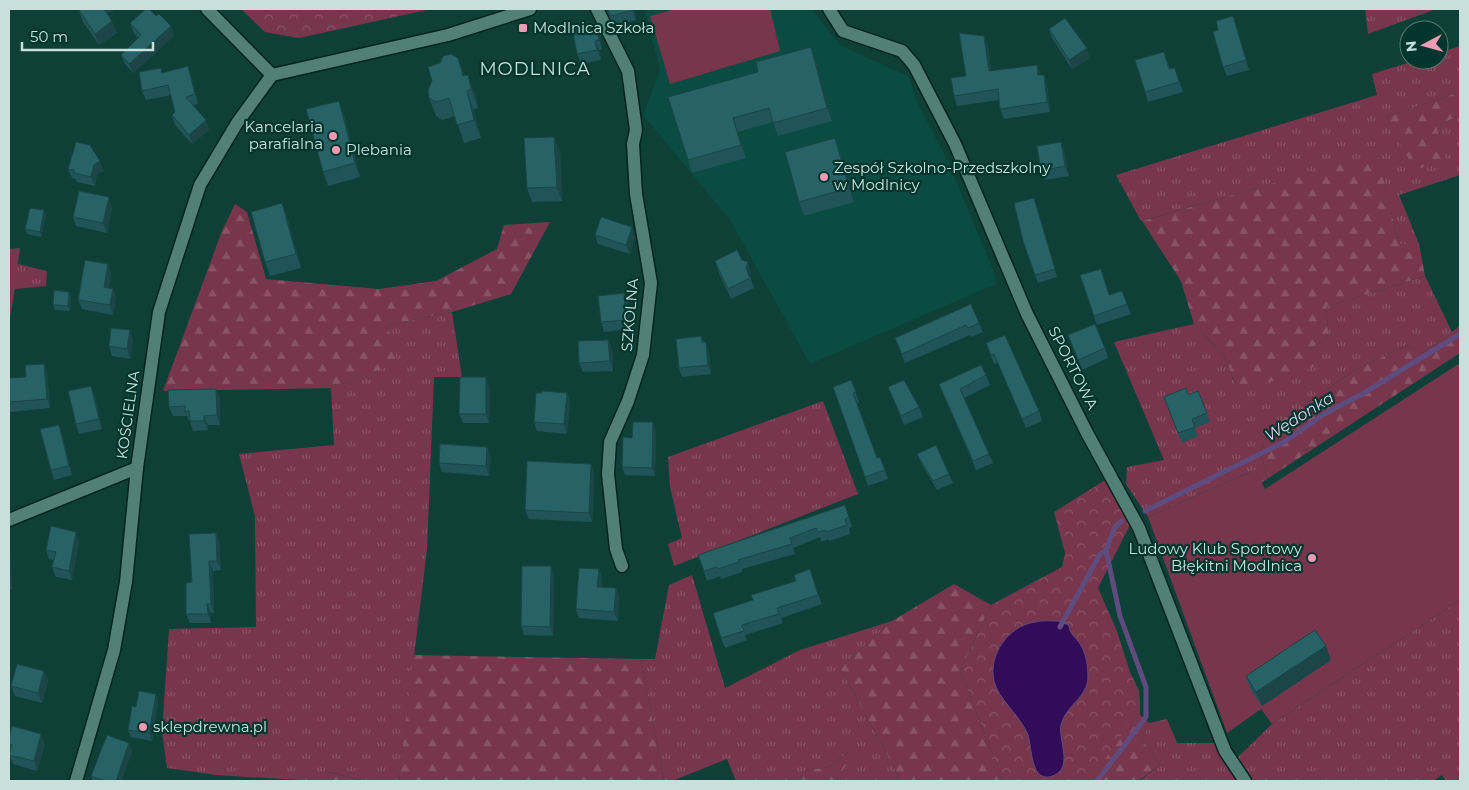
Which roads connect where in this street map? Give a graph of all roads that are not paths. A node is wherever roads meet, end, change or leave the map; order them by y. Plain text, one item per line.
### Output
1 (207, 9) edge
2 (530, 9) edge
3 (597, 9) edge
4 (829, 9) edge
5 (272, 75) junction
6 (137, 468) junction
7 (9, 520) edge
8 (622, 566) dead end
9 (76, 781) edge
10 (1245, 781) edge

1 - 5 street
2 - 5 street
3 - 8 street, SZKOLNA
4 - 10 street, SPORTOWA
5 - 6 street, KOŚCIELNA
6 - 7 street
6 - 9 street, KOŚCIELNA

